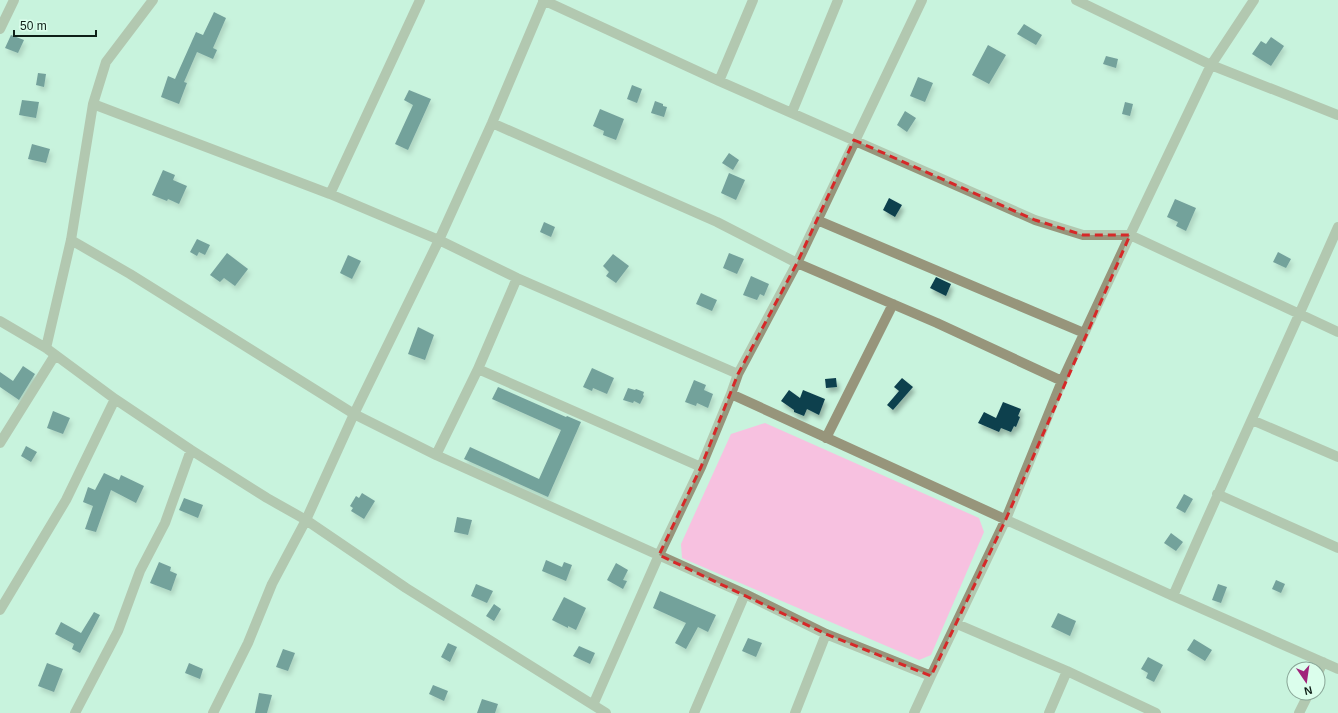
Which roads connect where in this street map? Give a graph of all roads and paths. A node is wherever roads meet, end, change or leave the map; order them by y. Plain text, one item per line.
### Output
1 (14, 0) edge
2 (153, 0) edge
3 (420, 0) edge
4 (544, 0) edge
5 (753, 0) edge
6 (838, 0) edge
7 (922, 0) edge
8 (1076, 0) edge
9 (1254, 0) edge
10 (0, 29) edge
11 (1211, 65) junction
12 (719, 81) junction
13 (93, 104) junction
14 (792, 112) junction
15 (1338, 115) edge
16 (492, 123) junction
17 (854, 140) junction
18 (330, 194) junction
19 (817, 220) junction
20 (1338, 227) edge
21 (1130, 234) junction
22 (71, 240) junction
23 (439, 240) junction
24 (797, 263) junction
25 (517, 278) junction
26 (893, 304) junction
27 (1300, 314) junction
28 (0, 321) edge
29 (1338, 332) edge
30 (1084, 333) junction
31 (46, 348) junction
32 (55, 355) junction
33 (478, 369) junction
34 (738, 374) junction
35 (1062, 381) junction
36 (731, 394) junction
37 (115, 399) junction
38 (354, 414) junction
39 (1252, 420) junction
40 (826, 438) junction
41 (0, 443) edge
42 (191, 450) junction
43 (436, 455) junction
44 (1338, 457) edge
45 (701, 467) junction
46 (1217, 494) junction
47 (1006, 519) junction
48 (306, 520) junction
49 (1338, 548) edge
50 (659, 555) junction
51 (745, 594) junction
52 (1173, 596) junction
53 (0, 610) edge
54 (957, 624) junction
55 (826, 634) junction
56 (1321, 661) edge
57 (1326, 663) edge
58 (1338, 669) edge
59 (1067, 671) junction
60 (930, 676) junction
61 (1305, 701) edge
62 (593, 705) junction
63 (603, 712) edge
64 (75, 713) edge
65 (213, 713) edge
66 (694, 713) edge
67 (795, 713) edge
68 (914, 713) edge
69 (1049, 713) edge
70 (1156, 713) edge
71 (1300, 713) edge

1 - 10 street
2 - 13 street
3 - 18 street
4 - 12 street
4 - 16 street
5 - 12 street
6 - 14 street
7 - 17 street
8 - 11 street
9 - 11 street
11 - 15 street
11 - 21 street
12 - 14 street
13 - 18 street
13 - 22 street
14 - 17 street
16 - 23 street
16 - 24 street
17 - 19 street
17 - 21 street
18 - 23 street
19 - 24 street
19 - 30 street
20 - 27 street
21 - 27 street
21 - 30 street
22 - 31 street
22 - 38 street
23 - 25 street
23 - 38 street
24 - 26 street
24 - 34 street
25 - 33 street
25 - 34 street
26 - 35 street
26 - 40 street
27 - 29 street
27 - 39 street
28 - 31 street
30 - 35 street
31 - 32 street
32 - 37 street
32 - 41 street
33 - 43 street
33 - 45 street
34 - 36 street
35 - 47 street
36 - 40 street
36 - 45 street
37 - 42 street
37 - 53 street
38 - 43 street
38 - 48 street
39 - 44 street
39 - 46 street
40 - 47 street
42 - 48 street
42 - 64 street
43 - 50 street
45 - 50 street
46 - 49 street
46 - 52 street
47 - 52 street
47 - 54 street
48 - 62 street
48 - 65 street
50 - 51 street
50 - 62 street
51 - 55 street
51 - 66 street
52 - 56 street
54 - 59 street
54 - 60 street
55 - 60 street
55 - 67 street
57 - 58 street
59 - 69 street
59 - 70 street
60 - 68 street
61 - 71 street
62 - 63 street

